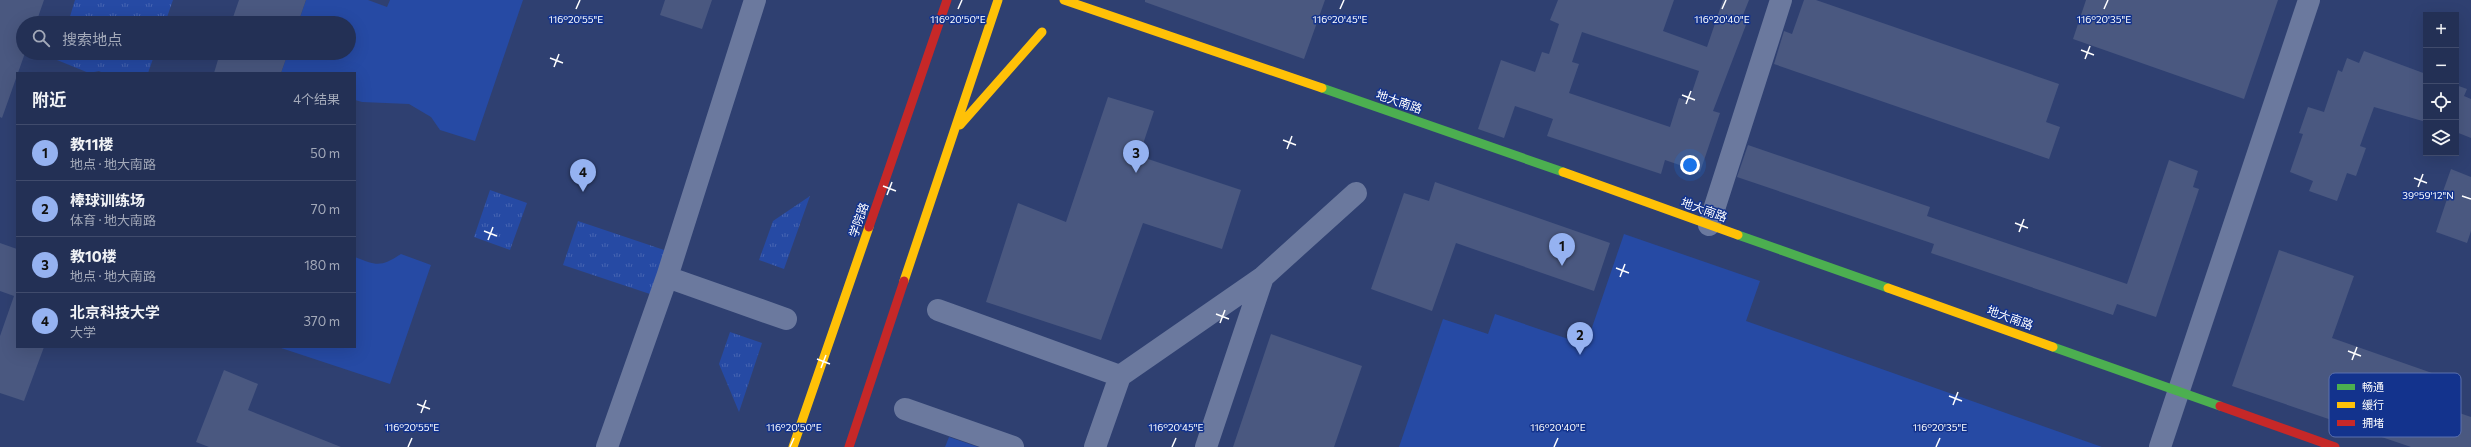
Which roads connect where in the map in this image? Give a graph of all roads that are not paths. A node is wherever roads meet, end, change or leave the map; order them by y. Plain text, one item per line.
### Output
1 (755, 0) edge
2 (998, 0) edge
3 (1064, 0) edge
4 (1781, 0) edge
5 (2309, 0) edge
6 (946, 1) edge
7 (1042, 32) dead end
8 (954, 132) junction
9 (1356, 193) dead end
10 (1710, 225) junction
11 (667, 277) junction
12 (1263, 277) junction
13 (938, 310) dead end
14 (786, 319) dead end
15 (1120, 376) junction
16 (2179, 391) junction
17 (905, 409) dead end
18 (607, 447) edge
19 (793, 447) edge
20 (849, 447) edge
21 (1013, 447) edge
22 (1095, 447) edge
23 (1206, 447) edge
24 (2160, 447) edge
25 (2335, 447) edge

1 - 11 street
2 - 8 street
3 - 10 street, 地大南路
4 - 10 street
5 - 16 street
6 - 19 street, 学院路
7 - 8 street
8 - 20 street
9 - 12 street
10 - 16 street, 地大南路
11 - 14 street
11 - 18 street
12 - 15 street
12 - 23 street
13 - 15 street
15 - 22 street
16 - 24 street
16 - 25 street, 地大南路
17 - 21 street

